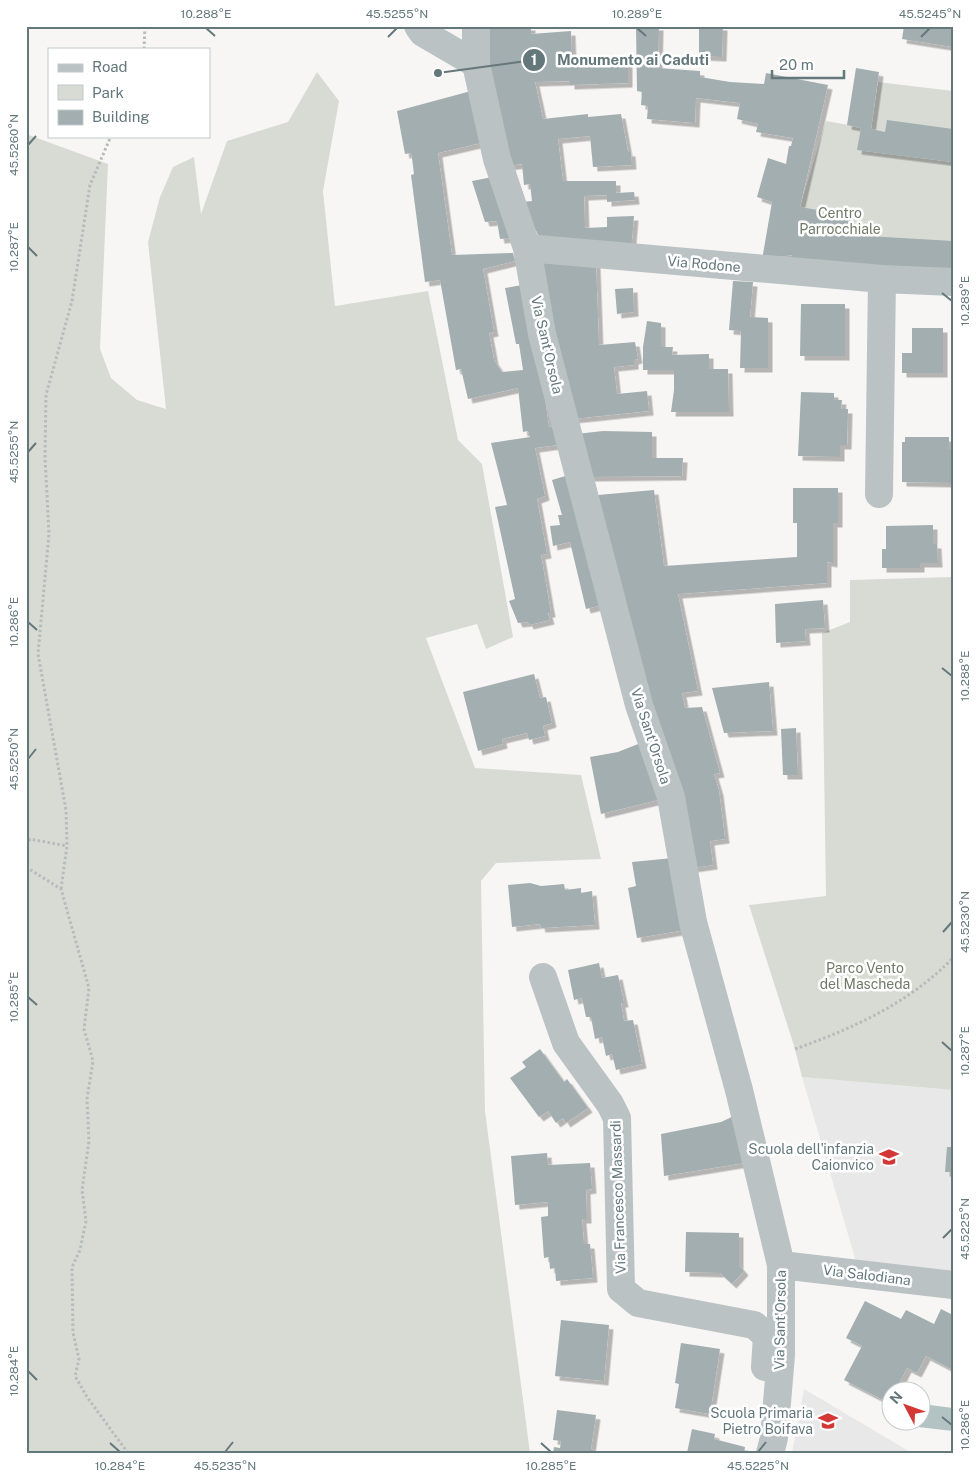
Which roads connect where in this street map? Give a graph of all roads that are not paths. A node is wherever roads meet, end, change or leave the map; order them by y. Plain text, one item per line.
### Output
1 (418, 26) edge
2 (476, 26) edge
3 (476, 64) junction
4 (526, 248) junction
5 (882, 279) junction
6 (953, 282) edge
7 (879, 494) dead end
8 (543, 977) dead end
9 (781, 1265) junction
10 (953, 1285) edge
11 (772, 1446) edge

1 - 3 street
2 - 3 street, Via Sant'Orsola
3 - 4 street, Via Sant'Orsola
4 - 5 street, Via Rodone
4 - 9 street, Via Sant'Orsola
5 - 6 street, Via Rodone
5 - 7 street
8 - 11 street, Via Francesco Massardi
9 - 10 street, Via Salodiana
9 - 11 street, Via Sant'Orsola

